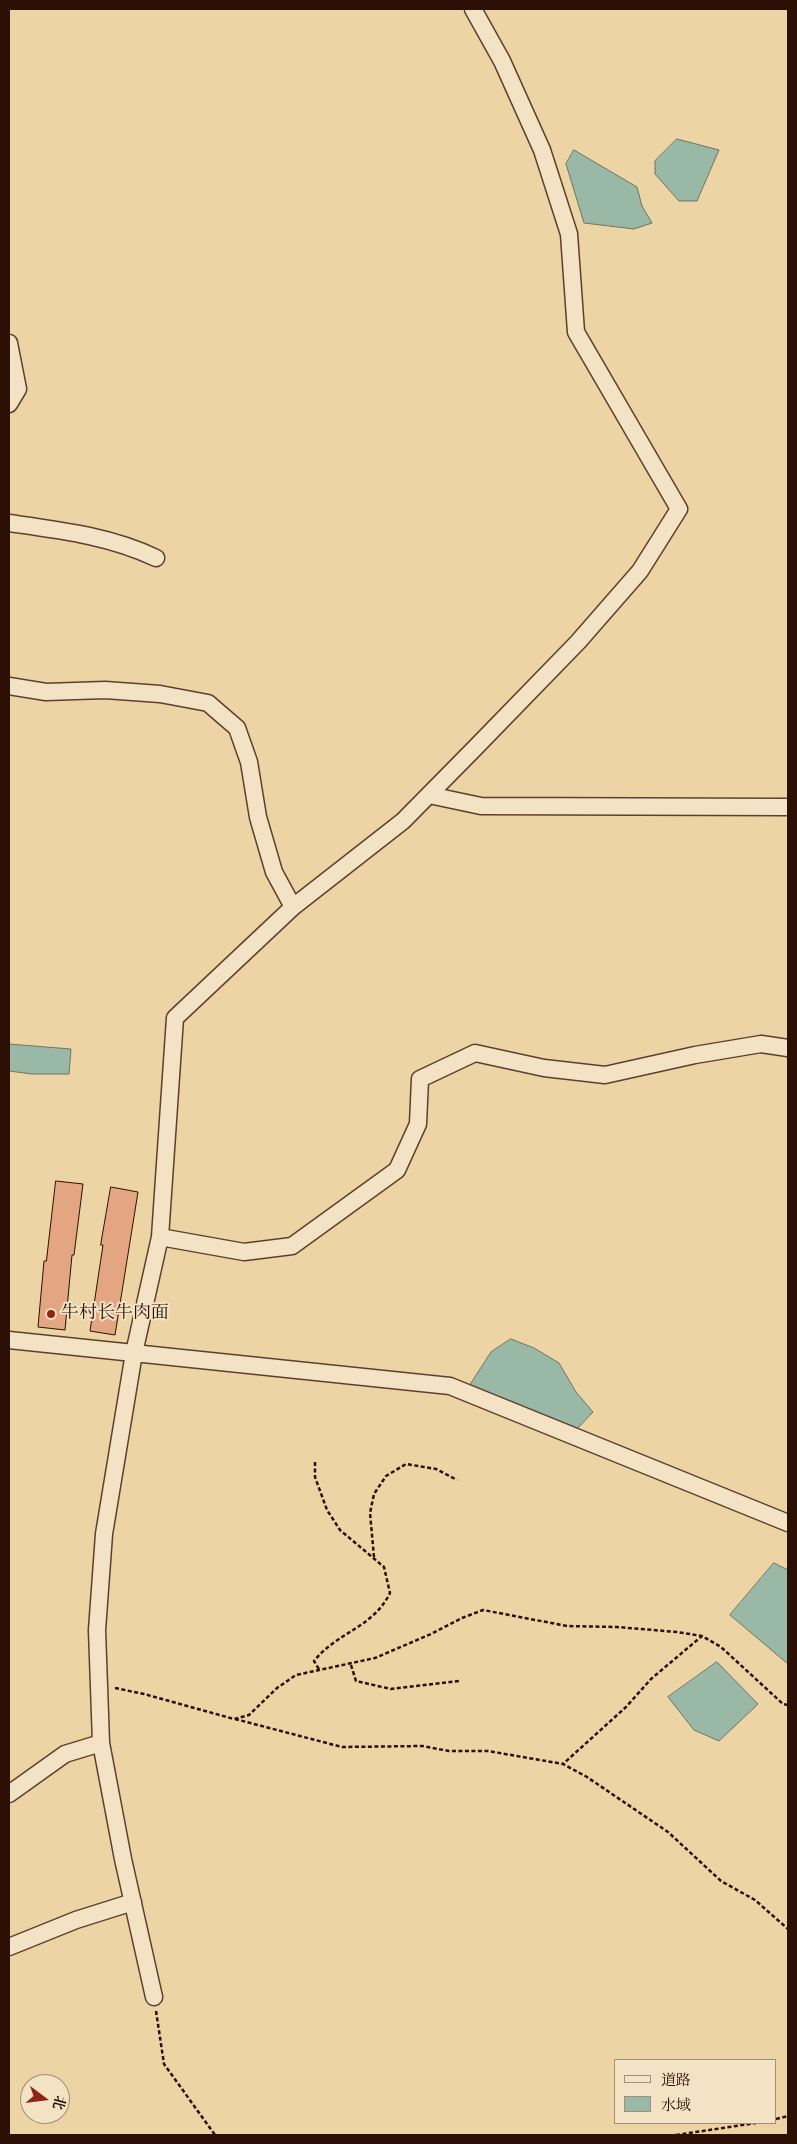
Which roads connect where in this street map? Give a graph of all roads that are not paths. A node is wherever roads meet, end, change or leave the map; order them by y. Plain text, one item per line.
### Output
1 (473, 9) edge
2 (9, 343) edge
3 (9, 404) edge
4 (9, 523) edge
5 (156, 558) dead end
6 (9, 686) edge
7 (429, 795) junction
8 (788, 808) edge
9 (293, 907) junction
10 (788, 1048) edge
11 (160, 1237) junction
12 (9, 1340) edge
13 (134, 1353) junction
14 (788, 1523) edge
15 (101, 1743) junction
16 (9, 1794) edge
17 (133, 1902) junction
18 (9, 1947) edge
19 (154, 1997) road end

1 - 7 street
2 - 3 street
4 - 5 street
6 - 9 street
7 - 8 street
7 - 9 street
9 - 11 street
10 - 11 street
11 - 13 street
12 - 13 street
13 - 14 street
13 - 15 street
15 - 16 street
15 - 17 street
17 - 18 street
17 - 19 street

